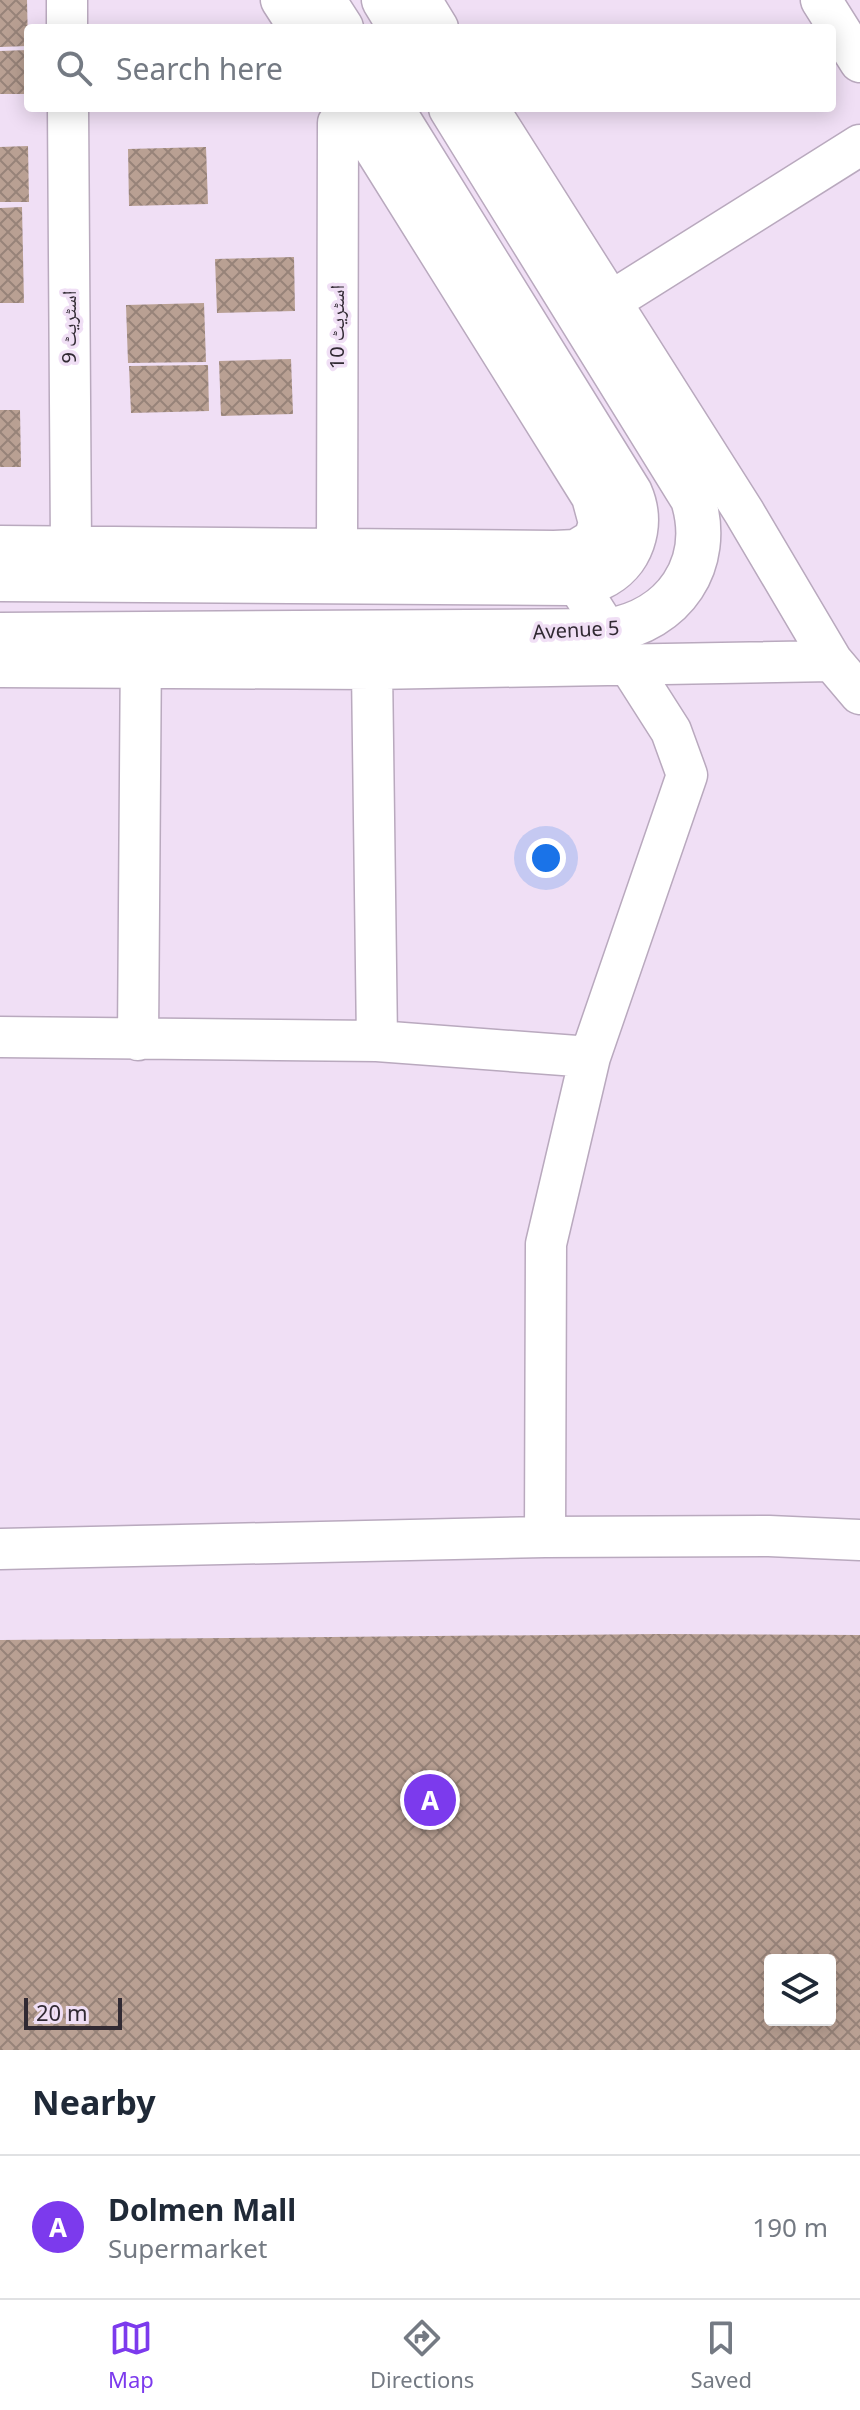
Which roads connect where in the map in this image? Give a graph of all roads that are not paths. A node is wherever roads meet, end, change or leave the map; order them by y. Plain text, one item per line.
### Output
1 (67, 0) edge
2 (281, 0) edge
3 (323, 0) edge
4 (384, 0) edge
5 (421, 0) edge
6 (821, 0) edge
7 (67, 24) edge
8 (296, 24) edge
9 (338, 24) edge
10 (399, 24) edge
11 (436, 24) edge
12 (860, 62) edge
13 (68, 112) edge
14 (358, 112) edge
15 (366, 112) edge
16 (366, 112) edge
17 (454, 112) edge
18 (491, 112) edge
19 (860, 145) edge
20 (610, 302) junction
21 (700, 475) junction
22 (0, 546) edge
23 (71, 547) junction
24 (337, 548) junction
25 (0, 579) edge
26 (576, 582) junction
27 (0, 635) edge
28 (620, 649) junction
29 (140, 652) junction
30 (832, 661) junction
31 (0, 667) edge
32 (372, 669) junction
33 (860, 694) edge
34 (0, 1037) edge
35 (138, 1040) junction
36 (377, 1041) junction
37 (590, 1057) junction
38 (545, 1537) junction
39 (860, 1540) edge
40 (0, 1549) edge

1 - 7 street
2 - 8 street
3 - 9 main road
4 - 10 main road
5 - 11 street
6 - 12 street
13 - 23 street, اسٹریٹ 9
14 - 24 street, اسٹریٹ 10
15 - 24 street
16 - 26 main road
17 - 21 main road, Avenue 5
18 - 20 street
19 - 20 street
20 - 21 street
21 - 28 main road, Avenue 5
21 - 30 street
22 - 23 street
23 - 24 street
25 - 26 main road
26 - 28 street
27 - 29 main road, Avenue 5
28 - 29 main road, Avenue 5
28 - 30 street
28 - 32 street
28 - 37 street
29 - 31 street
29 - 32 street
29 - 35 street
30 - 33 street
32 - 36 street
34 - 35 street
35 - 36 street
36 - 37 street
37 - 38 street
38 - 39 street
38 - 40 street

